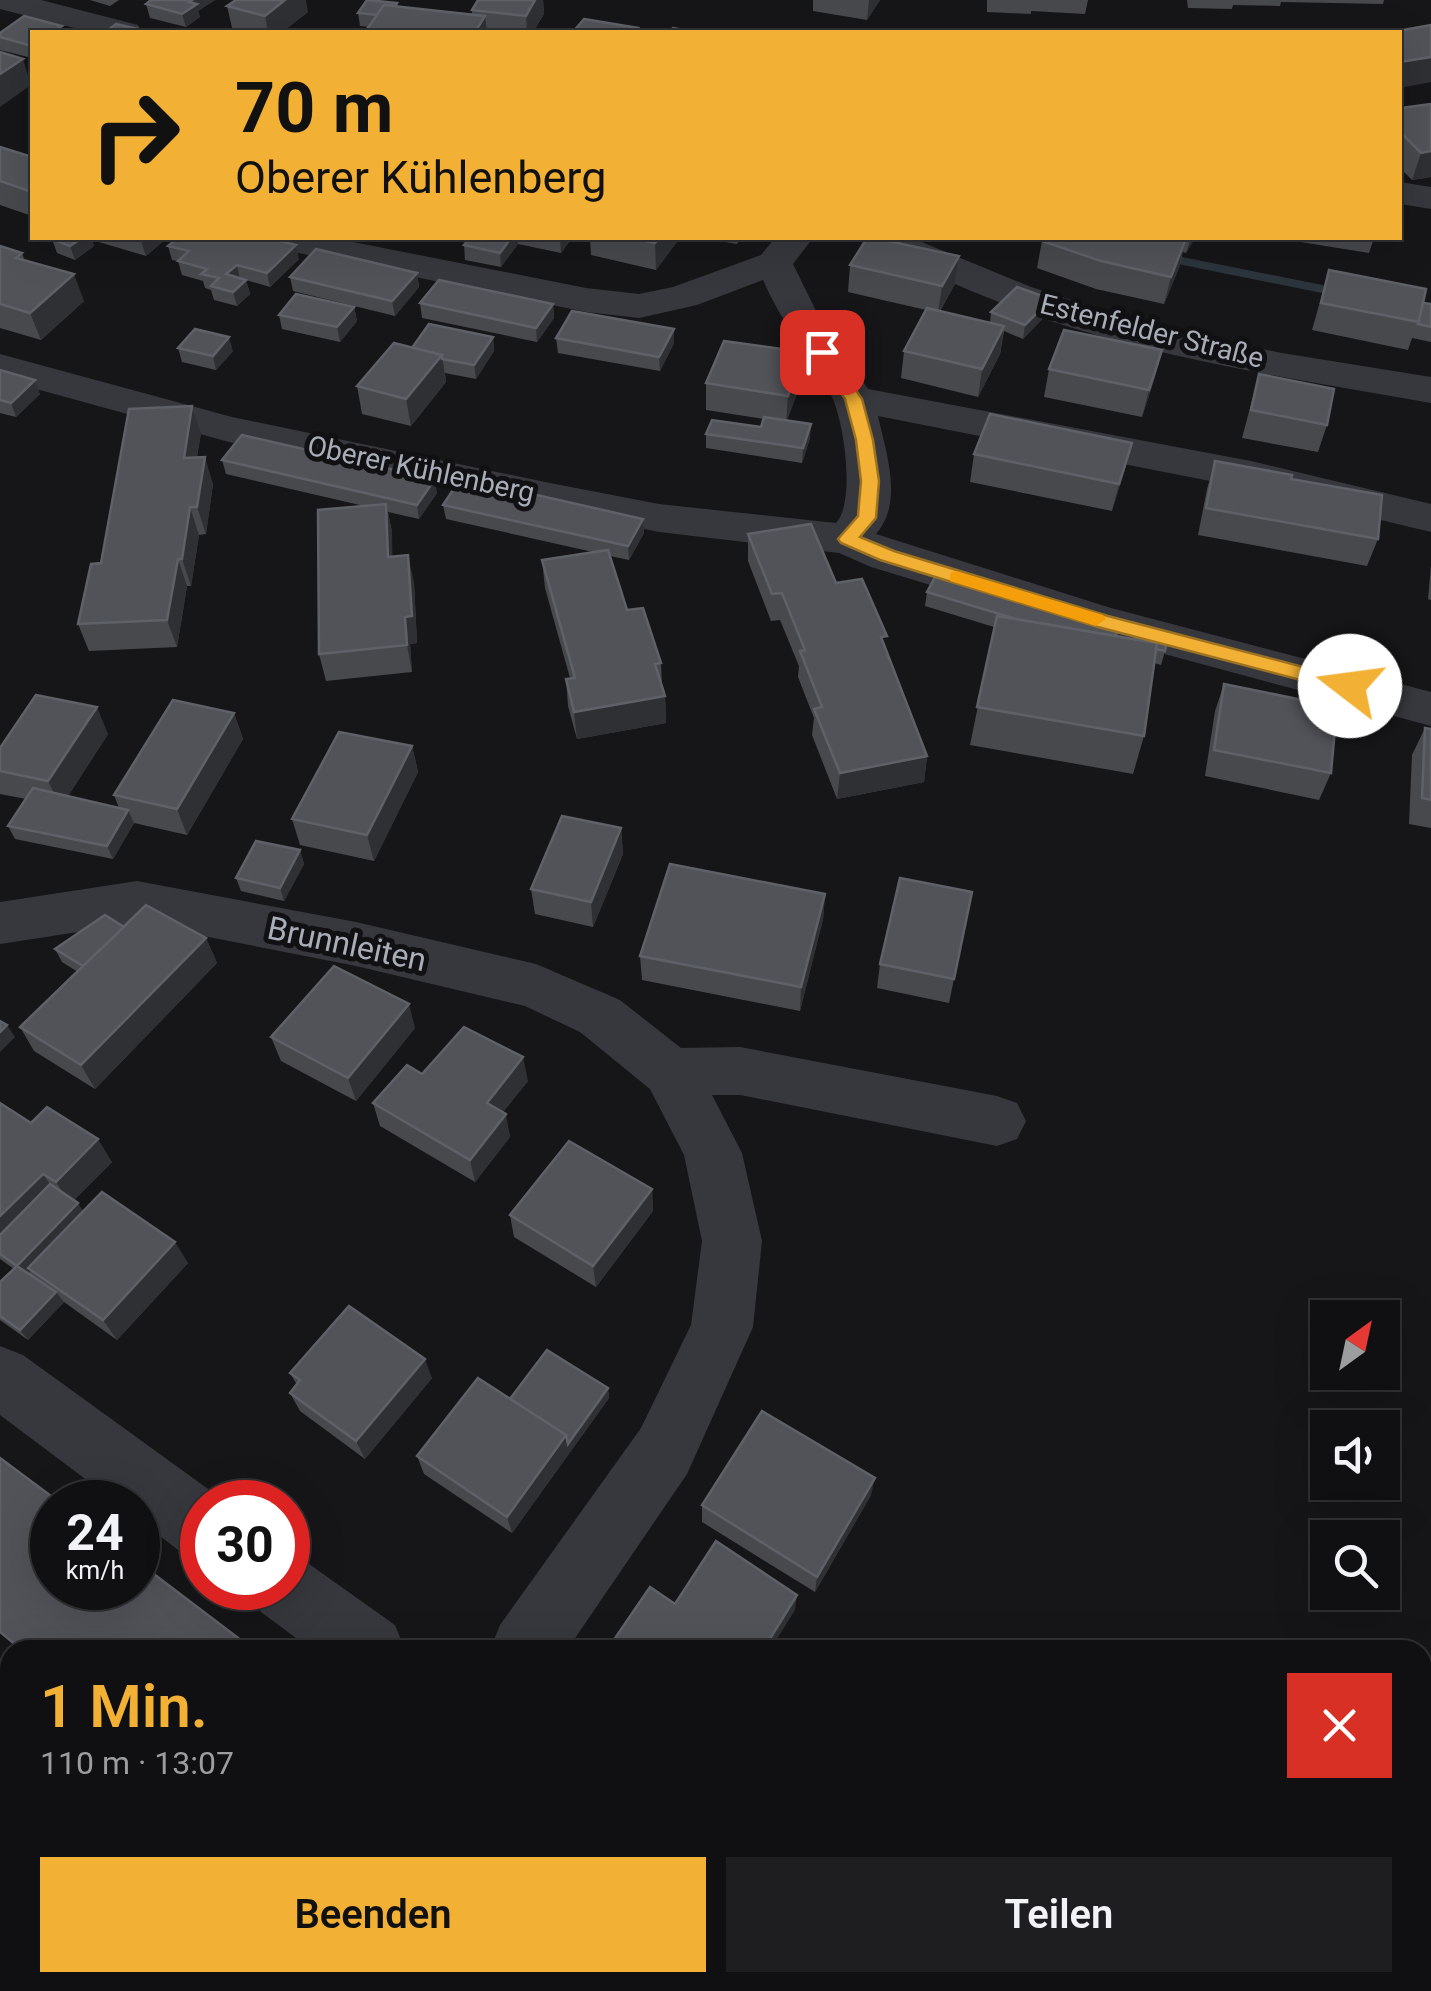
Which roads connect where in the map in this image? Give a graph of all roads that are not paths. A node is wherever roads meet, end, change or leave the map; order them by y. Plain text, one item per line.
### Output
1 (4, 0) edge
2 (118, 30) edge
3 (1402, 193) edge
4 (1431, 198) edge
5 (288, 240) edge
6 (887, 240) edge
7 (784, 250) edge
8 (0, 366) edge
9 (1431, 390) edge
10 (854, 399) junction
11 (1431, 518) edge
12 (848, 539) junction
13 (1431, 709) edge
14 (0, 922) edge
15 (670, 1072) junction
16 (997, 1121) dead end
17 (0, 1376) edge
18 (180, 1510) edge
19 (310, 1606) edge
20 (356, 1640) edge
21 (531, 1640) edge

1 - 2 street
3 - 4 street
5 - 7 street
6 - 9 street, Estenfelder Straße
7 - 10 street
8 - 12 street, Oberer Kühlenberg
10 - 11 street
10 - 12 street
12 - 13 street, Oberer Kühlenberg
14 - 15 street, Brunnleiten
15 - 16 street
15 - 21 street, Brunnleiten
17 - 18 street
19 - 20 street

